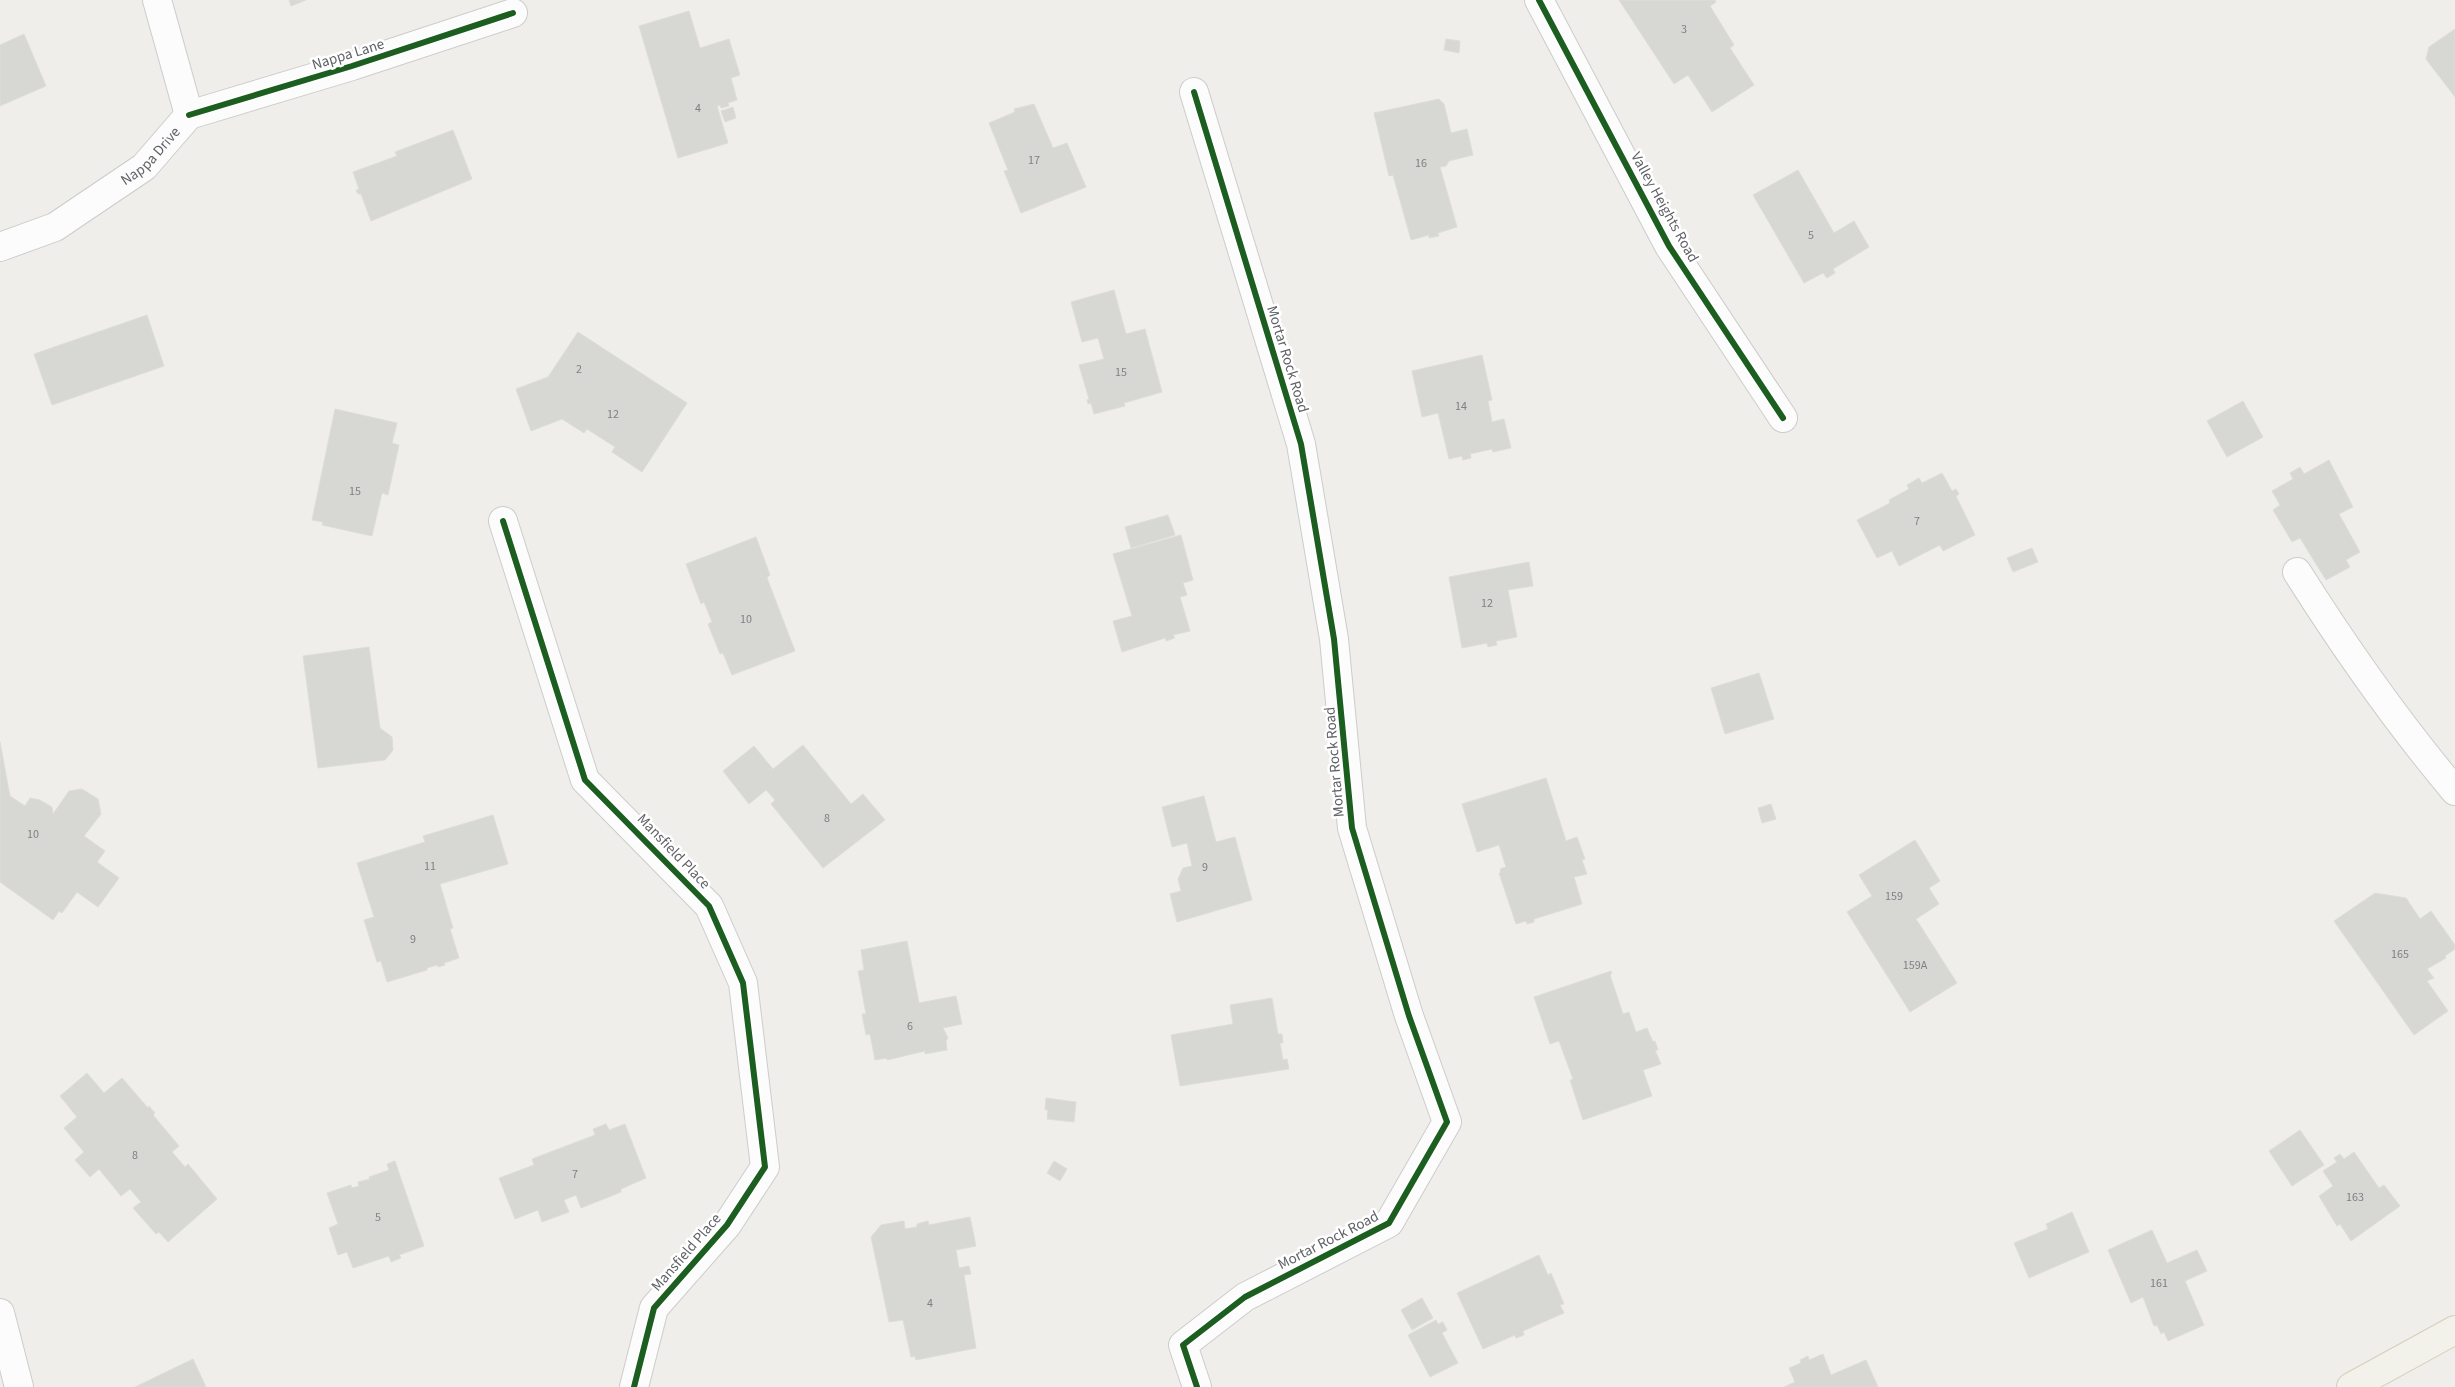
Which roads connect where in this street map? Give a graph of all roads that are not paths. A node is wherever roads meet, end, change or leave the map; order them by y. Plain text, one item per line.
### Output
1 (157, 0) edge
2 (1539, 0) edge
3 (513, 13) dead end
4 (1194, 92) dead end
5 (189, 115) junction
6 (0, 247) edge
7 (1783, 418) dead end
8 (503, 521) dead end
9 (2297, 572) dead end
10 (2455, 791) edge
11 (0, 1313) edge
12 (2455, 1330) edge
13 (19, 1387) edge
14 (634, 1387) edge
15 (1198, 1387) edge
16 (2350, 1387) edge

1 - 5 street, Nappa Drive
2 - 7 street, Valley Heights Road
3 - 5 street, Nappa Lane
4 - 15 street, Mortar Rock Road
5 - 6 street, Nappa Drive
8 - 14 street, Mansfield Place
9 - 10 street
11 - 13 street
12 - 16 main road

